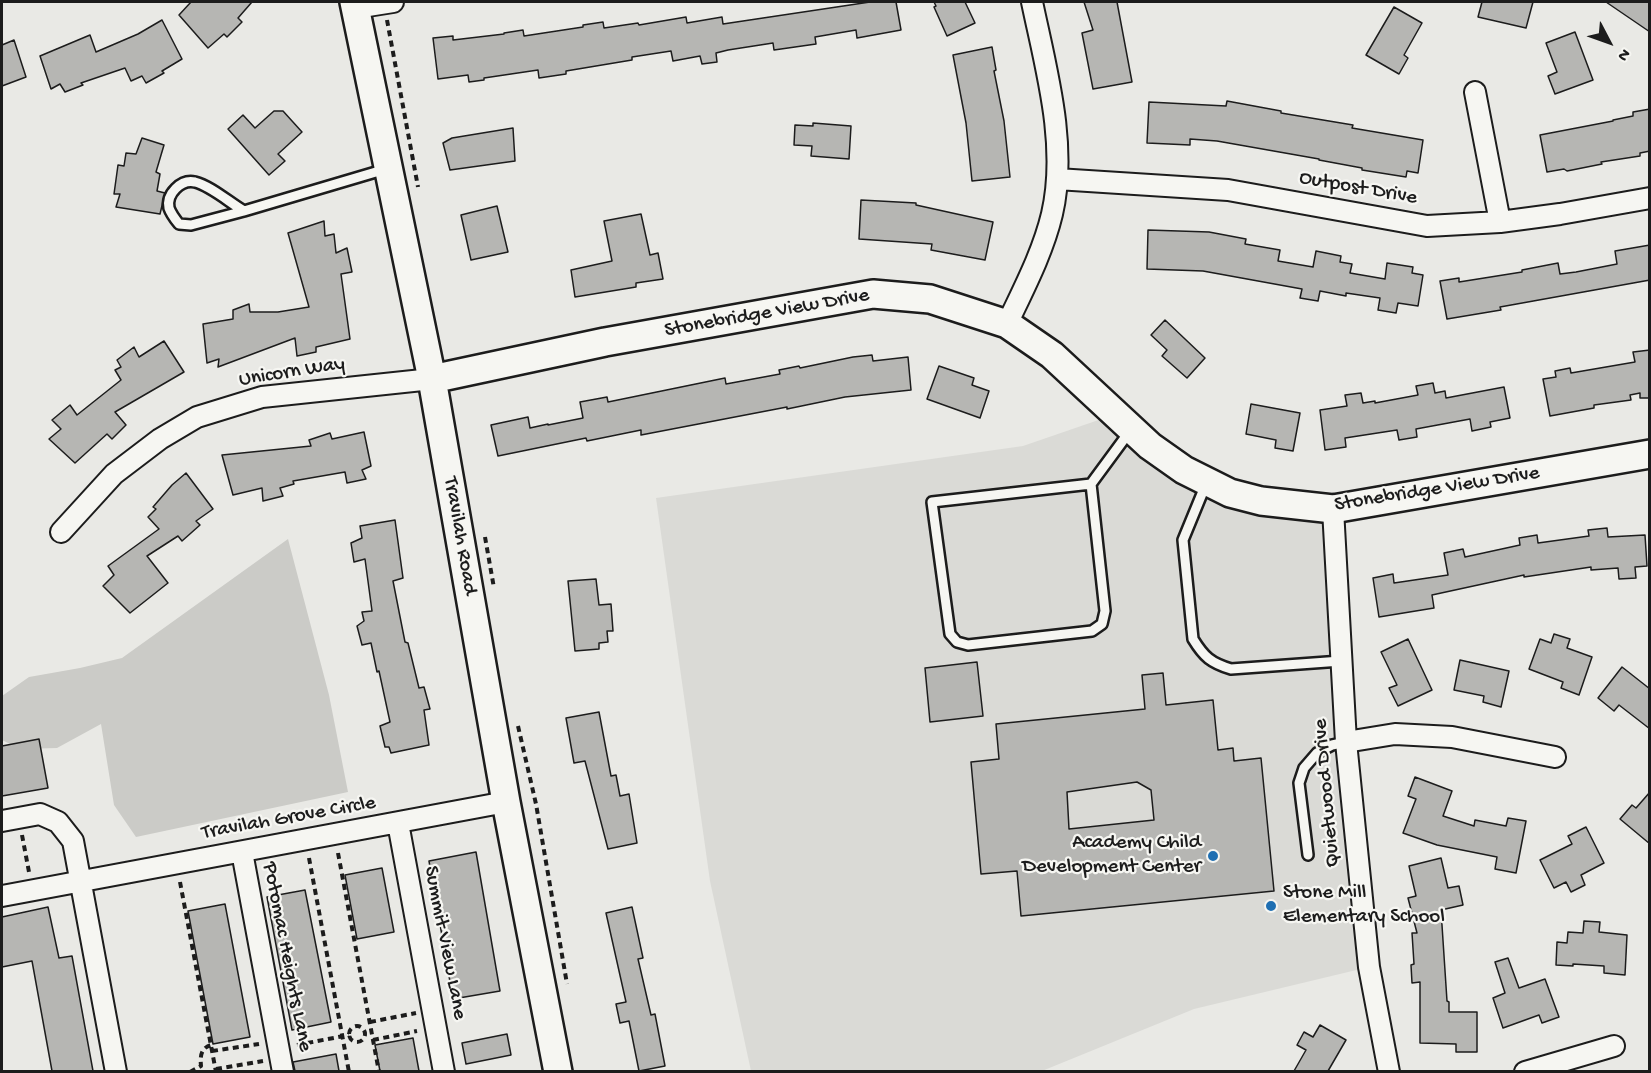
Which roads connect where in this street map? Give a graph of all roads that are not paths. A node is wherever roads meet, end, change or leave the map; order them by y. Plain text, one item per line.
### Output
1 (393, 2) edge
2 (1032, 2) edge
3 (355, 5) edge
4 (1475, 92) dead end
5 (388, 169) junction
6 (1057, 179) junction
7 (1650, 198) edge
8 (244, 211) junction
9 (1500, 222) junction
10 (1007, 324) junction
11 (432, 379) junction
12 (1132, 429) junction
13 (1650, 454) edge
14 (1206, 481) junction
15 (1091, 484) junction
16 (1333, 509) junction
17 (61, 532) dead end
18 (1341, 660) junction
19 (1346, 741) junction
20 (1555, 757) dead end
21 (506, 802) junction
22 (10, 820) edge
23 (398, 823) junction
24 (242, 852) junction
25 (1308, 855) dead end
26 (81, 881) junction
27 (2, 896) edge
28 (1614, 1046) dead end
29 (278, 1066) edge
30 (116, 1071) edge
31 (444, 1071) edge
32 (558, 1071) edge
33 (1389, 1071) edge
34 (1525, 1071) edge

1 - 3 street
2 - 6 street
3 - 5 street, Travilah Road
4 - 9 street
5 - 8 lane
5 - 11 street, Travilah Road
6 - 9 street, Outpost Drive
6 - 10 street
7 - 9 street, Outpost Drive
8 - 8 lane
10 - 11 street, Stonebridge View Drive
10 - 12 street, Stonebridge View Drive
11 - 17 street, Unicorn Way
11 - 21 street, Travilah Road
12 - 14 street, Stonebridge View Drive
12 - 15 lane
13 - 16 street, Stonebridge View Drive
14 - 16 street, Stonebridge View Drive
14 - 18 lane
15 - 15 lane
16 - 18 street, Quietwood Drive
18 - 19 street, Quietwood Drive
19 - 20 street
19 - 25 lane
19 - 33 street, Quietwood Drive
21 - 23 street, Travilah Grove Circle
21 - 32 street, Travilah Road
22 - 26 street
23 - 24 street, Travilah Grove Circle
23 - 31 street, Summit View Lane
24 - 26 street, Travilah Grove Circle
24 - 29 street, Potomac Heights Lane
26 - 27 street, Travilah Grove Circle
26 - 30 street
28 - 34 street

